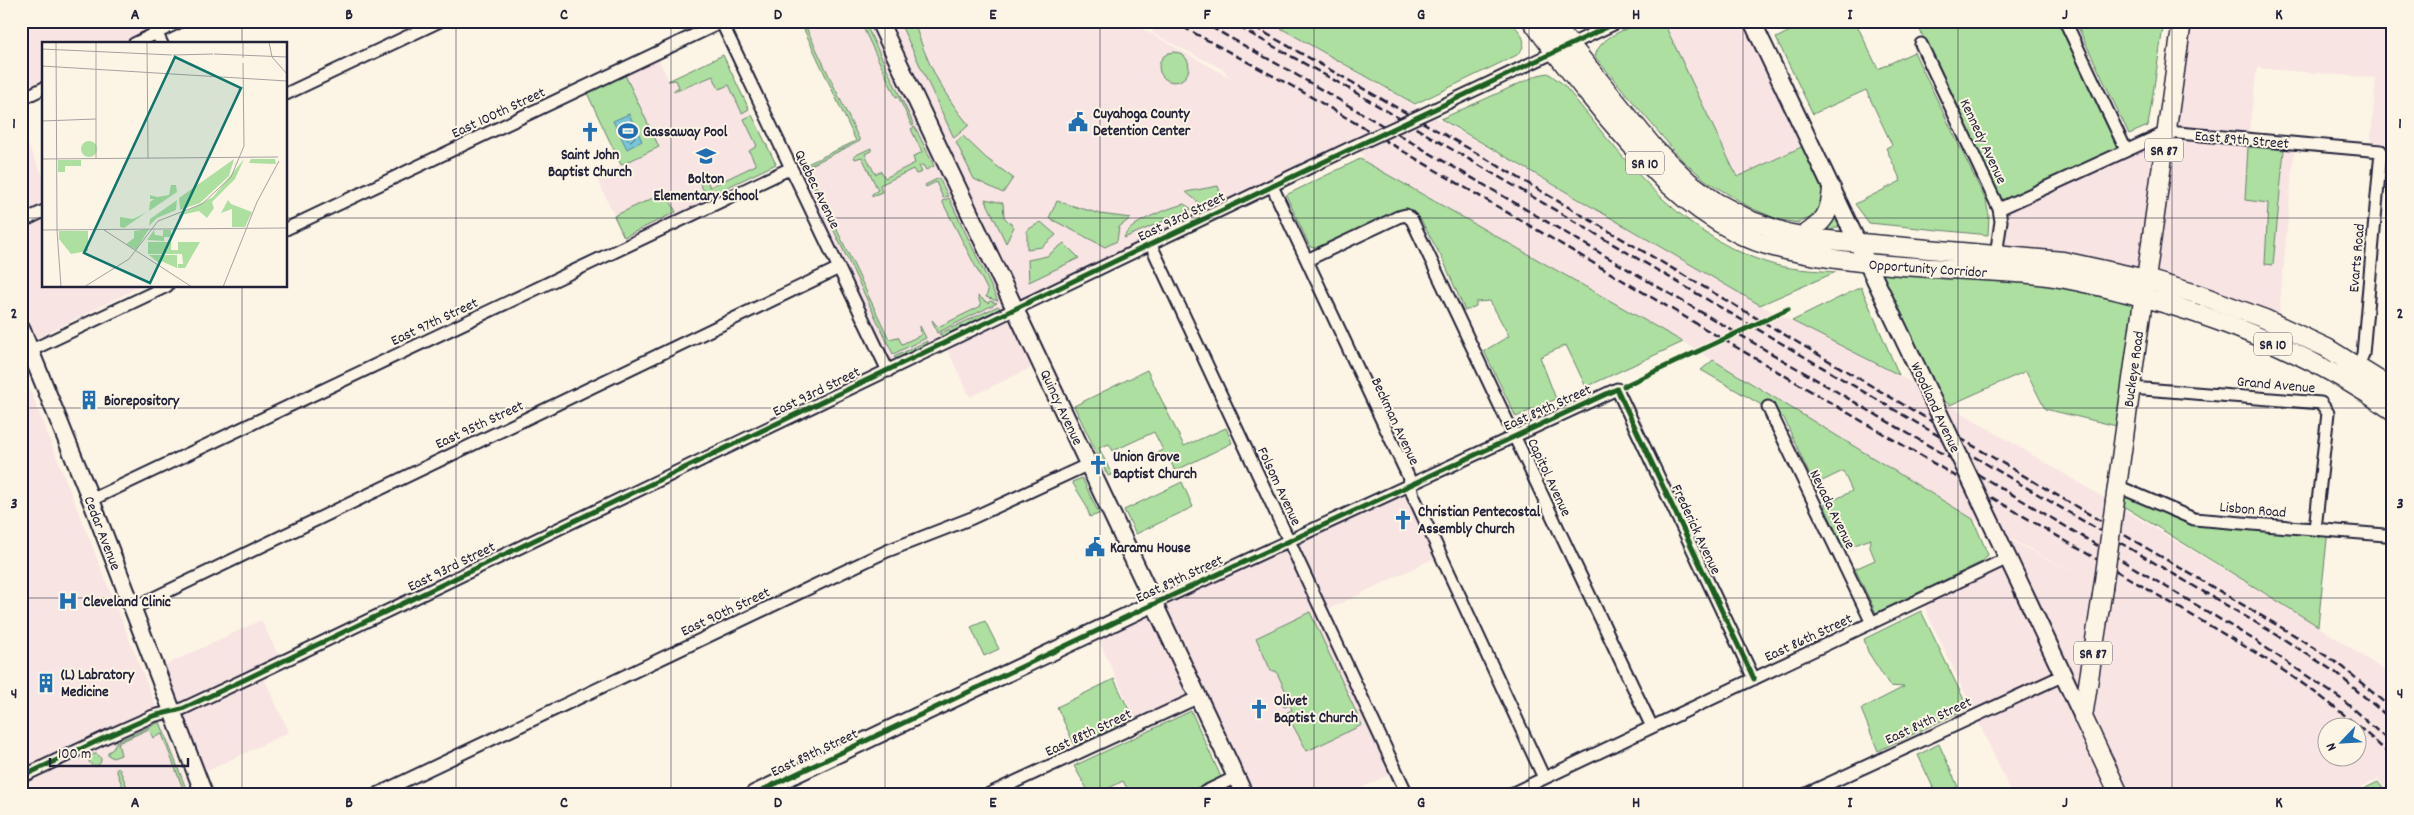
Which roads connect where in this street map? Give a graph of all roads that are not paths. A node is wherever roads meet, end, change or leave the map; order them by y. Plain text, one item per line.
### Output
1 (151, 21) edge
2 (181, 21) edge
3 (440, 21) edge
4 (879, 21) edge
5 (1532, 21) edge
6 (1551, 21) edge
7 (1620, 21) edge
8 (1752, 21) edge
9 (2065, 21) edge
10 (2182, 21) edge
11 (722, 22) edge
12 (426, 24) edge
13 (157, 33) junction
14 (138, 42) edge
15 (161, 42) edge
16 (1570, 44) junction
17 (1921, 44) dead end
18 (1554, 52) junction
19 (42, 89) edge
20 (288, 93) edge
21 (21, 99) edge
22 (2167, 132) junction
23 (2126, 150) junction
24 (2381, 152) joint
25 (791, 168) junction
26 (1272, 186) junction
27 (1832, 189) junction
28 (2000, 209) junction
29 (42, 212) edge
30 (21, 222) edge
31 (288, 229) edge
32 (1803, 236) junction
33 (1858, 244) junction
34 (1150, 245) junction
35 (1996, 255) junction
36 (1306, 260) junction
37 (1868, 264) junction
38 (840, 268) junction
39 (2146, 279) junction
40 (163, 288) edge
41 (2143, 297) junction
42 (1015, 308) junction
43 (21, 328) edge
44 (26, 352) edge
45 (2358, 366) junction
46 (888, 370) junction
47 (2131, 388) junction
48 (1617, 389) joint
49 (2393, 390) edge
50 (1768, 407) dead end
51 (2393, 411) edge
52 (1514, 435) junction
53 (1090, 464) junction
54 (1410, 485) junction
55 (2116, 493) junction
56 (91, 500) junction
57 (2315, 529) junction
58 (2393, 533) edge
59 (1290, 541) junction
60 (2008, 558) junction
61 (1154, 603) junction
62 (131, 609) junction
63 (1872, 623) junction
64 (2064, 675) junction
65 (1754, 679) junction
66 (1199, 697) junction
67 (171, 711) junction
68 (2083, 717) junction
69 (1652, 727) junction
70 (21, 777) edge
71 (1236, 777) junction
72 (1544, 778) junction
73 (204, 794) edge
74 (377, 794) edge
75 (754, 794) edge
76 (989, 794) edge
77 (1201, 794) edge
78 (1244, 794) edge
79 (1408, 794) edge
80 (1511, 794) edge
81 (1806, 794) edge
82 (2119, 794) edge

1 - 13 street
2 - 13 street
3 - 12 street
4 - 42 street, Quincy Avenue
5 - 18 main road, Opportunity Corridor / SR 10
6 - 16 main road, Opportunity Corridor / SR 10
7 - 16 street, East 93rd Street
8 - 27 street, Woodland Avenue
9 - 23 street
10 - 22 main road, Buckeye Road / SR 87
11 - 25 street, Quebec Avenue
11 - 31 street, East 100th Street
12 - 20 street
13 - 14 street
13 - 15 street
16 - 18 street, East 93rd Street
16 - 32 main road, Opportunity Corridor / SR 10
17 - 28 street, Kennedy Avenue
18 - 26 street, East 93rd Street, bridge
18 - 37 main road, Opportunity Corridor / SR 10
19 - 21 street
22 - 23 street, East 89th Street
22 - 24 street, East 89th Street
22 - 39 main road, Buckeye Road / SR 87
23 - 28 street, East 89th Street
24 - 45 street, Evarts Road
25 - 38 street, Quebec Avenue
25 - 56 street, East 97th Street
26 - 34 street, East 93rd Street
26 - 36 street, Beckman Avenue
27 - 32 main road
27 - 33 street, Woodland Avenue
28 - 35 street, Kennedy Avenue
29 - 30 street
32 - 33 main road, Opportunity Corridor / SR 10
33 - 35 main road, Opportunity Corridor / SR 10
33 - 37 street, Woodland Avenue
34 - 42 street, East 93rd Street
34 - 59 street, Folsom Avenue
35 - 39 main road, Opportunity Corridor / SR 10
36 - 52 street, Capitol Avenue
36 - 54 street, Beckman Avenue
37 - 41 main road, Opportunity Corridor / SR 10
37 - 60 street, Woodland Avenue, bridge
38 - 46 street, Quebec Avenue
38 - 62 street, East 95th Street
39 - 41 main road, Buckeye Road / SR 87
39 - 45 main road, Opportunity Corridor / SR 10
40 - 44 street
41 - 47 main road, Buckeye Road / SR 87
41 - 51 main road, Opportunity Corridor / SR 10
42 - 46 street, East 93rd Street
42 - 53 street, Quincy Avenue
43 - 44 street, Cedar Avenue
44 - 56 street, Cedar Avenue
45 - 49 main road, Opportunity Corridor / SR 10
46 - 67 street, East 93rd Street
47 - 55 main road, Buckeye Road / SR 87
47 - 57 street, Grand Avenue
48 - 52 street, East 89th Street
48 - 65 street, Frederick Avenue
50 - 63 street, Nevada Avenue
52 - 54 street, East 89th Street
52 - 69 street, Capitol Avenue
53 - 61 street, Quincy Avenue
53 - 74 street, East 90th Street
54 - 59 street, East 89th Street
54 - 72 street, Beckman Avenue
55 - 57 street, Lisbon Road
55 - 68 main road, Buckeye Road / SR 87, bridge
56 - 62 street, Cedar Avenue
57 - 58 street, Lisbon Road
59 - 61 street, East 89th Street
59 - 79 street, Folsom Avenue
60 - 63 street, East 86th Street
60 - 64 street, Woodland Avenue
61 - 66 street, Quincy Avenue
61 - 75 street, East 89th Street
62 - 67 street, Cedar Avenue
63 - 65 street, East 86th Street
64 - 68 street, Woodland Avenue
64 - 81 street, East 84th Street
65 - 69 street, East 86th Street
66 - 71 street, Quincy Avenue
66 - 76 street, East 88th Street
67 - 70 street, East 93rd Street
67 - 73 street, Cedar Avenue
68 - 82 main road, Woodland Avenue
69 - 72 street, East 86th Street
71 - 77 street
71 - 78 street, Quincy Avenue
72 - 80 street, East 86th Street

